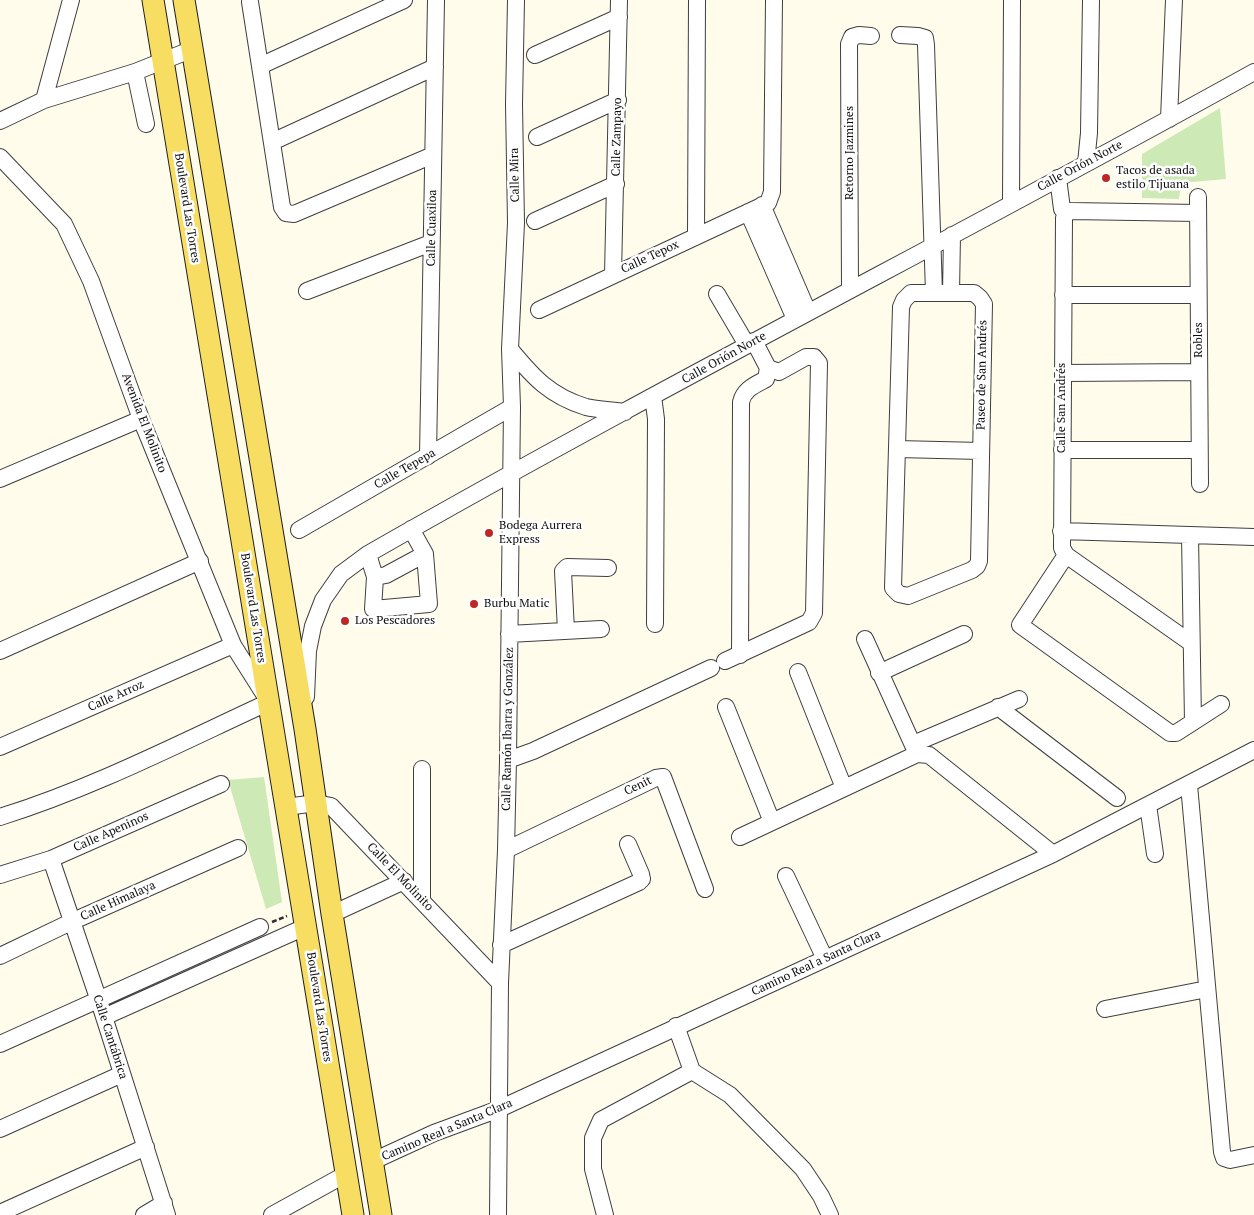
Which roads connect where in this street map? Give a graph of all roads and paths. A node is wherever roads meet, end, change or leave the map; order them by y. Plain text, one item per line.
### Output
1 (71, 0) edge
2 (153, 0) edge
3 (184, 0) edge
4 (404, 0) edge
5 (436, 0) edge
6 (516, 0) edge
7 (619, 0) edge
8 (697, 0) edge
9 (774, 0) edge
10 (1012, 0) edge
11 (1092, 0) edge
12 (1174, 0) edge
13 (250, 2) dead end
14 (619, 17) junction
15 (900, 35) dead end
16 (871, 36) dead end
17 (192, 49) junction
18 (535, 55) dead end
19 (163, 62) junction
20 (260, 66) junction
21 (435, 67) junction
22 (135, 72) junction
23 (1254, 72) edge
24 (44, 100) junction
25 (618, 100) junction
26 (1169, 119) junction
27 (0, 121) edge
28 (146, 124) dead end
29 (537, 137) dead end
30 (272, 142) junction
31 (433, 155) junction
32 (0, 157) edge
33 (1086, 163) junction
34 (1062, 176) junction
35 (616, 184) junction
36 (1011, 204) junction
37 (755, 209) junction
38 (1068, 212) junction
39 (535, 222) dead end
40 (952, 235) junction
41 (696, 236) junction
42 (431, 243) junction
43 (934, 244) junction
44 (614, 275) junction
45 (850, 289) junction
46 (307, 292) dead end
47 (934, 293) junction
48 (951, 293) junction
49 (717, 294) dead end
50 (1063, 295) junction
51 (1198, 295) junction
52 (539, 310) dead end
53 (802, 315) junction
54 (750, 343) junction
55 (510, 349) junction
56 (1199, 372) junction
57 (771, 373) junction
58 (1063, 373) junction
59 (653, 396) junction
60 (512, 407) junction
61 (625, 412) junction
62 (141, 419) junction
63 (897, 449) junction
64 (1062, 450) junction
65 (1199, 450) junction
66 (981, 451) junction
67 (428, 456) junction
68 (510, 474) junction
69 (0, 479) edge
70 (1200, 484) dead end
71 (411, 529) junction
72 (299, 530) dead end
73 (1061, 531) junction
74 (1190, 534) junction
75 (1254, 536) edge
76 (368, 554) junction
77 (426, 554) junction
78 (1066, 555) junction
79 (200, 561) junction
80 (608, 568) dead end
81 (427, 573) junction
82 (381, 576) junction
83 (655, 624) dead end
84 (601, 629) dead end
85 (566, 631) junction
86 (509, 634) junction
87 (964, 634) dead end
88 (864, 639) dead end
89 (1191, 643) junction
90 (232, 645) junction
91 (0, 651) edge
92 (726, 661) junction
93 (798, 672) dead end
94 (879, 672) junction
95 (1018, 699) dead end
96 (269, 702) junction
97 (1221, 704) dead end
98 (726, 707) dead end
99 (998, 707) junction
100 (1193, 722) junction
101 (305, 729) junction
102 (0, 747) edge
103 (915, 749) junction
104 (1254, 750) edge
105 (508, 760) junction
106 (422, 769) dead end
107 (221, 784) dead end
108 (1189, 784) junction
109 (844, 788) junction
110 (1117, 798) dead end
111 (316, 803) junction
112 (1148, 805) junction
113 (286, 807) junction
114 (0, 817) edge
115 (772, 822) junction
116 (740, 837) dead end
117 (628, 844) dead end
118 (238, 848) dead end
119 (506, 850) junction
120 (1053, 854) junction
121 (1155, 854) dead end
122 (51, 858) junction
123 (0, 876) edge
124 (786, 876) dead end
125 (404, 881) junction
126 (705, 889) dead end
127 (422, 900) junction
128 (332, 914) junction
129 (304, 918) junction
130 (72, 922) junction
131 (260, 927) joint
132 (501, 945) junction
133 (0, 956) edge
134 (825, 959) junction
135 (500, 983) junction
136 (1207, 989) junction
137 (99, 1000) junction
138 (1105, 1009) dead end
139 (104, 1018) junction
140 (676, 1026) junction
141 (0, 1044) edge
142 (692, 1072) junction
143 (122, 1074) junction
144 (499, 1109) junction
145 (0, 1129) edge
146 (146, 1147) junction
147 (1254, 1154) edge
148 (371, 1162) junction
149 (346, 1174) junction
150 (166, 1209) edge
151 (0, 1213) edge
152 (282, 1213) edge
153 (144, 1215) edge
154 (353, 1215) edge
155 (381, 1215) edge
156 (498, 1215) edge
157 (605, 1215) edge
158 (830, 1215) edge

1 - 24 street
2 - 19 main road, Boulevard Las Torres
3 - 17 main road
4 - 20 street
5 - 21 street, Calle Cuaxiloa
6 - 55 street, Calle Mira
7 - 14 street, Calle Zampayo
8 - 41 street
9 - 37 street
10 - 36 street
11 - 33 street
12 - 26 street
13 - 20 street
14 - 18 street
14 - 25 street, Calle Zampayo
15 - 43 street
16 - 45 street, Retorno Jazmines
17 - 19 street
17 - 101 main road
19 - 22 street
19 - 96 main road, Boulevard Las Torres
20 - 30 street
21 - 30 street
21 - 31 street, Calle Cuaxiloa
22 - 24 street
22 - 28 street
23 - 26 street, Calle Orión Norte
24 - 27 street
25 - 29 street
25 - 35 street, Calle Zampayo
26 - 33 street, Calle Orión Norte
30 - 31 street
31 - 42 street, Calle Cuaxiloa
32 - 62 street, Avenida El Molinito
33 - 34 street, Calle Orión Norte
34 - 36 street, Calle Orión Norte
34 - 38 street, Calle San Andrés
35 - 39 street
35 - 44 street, Calle Zampayo
36 - 40 street, Calle Orión Norte
37 - 41 street, Calle Tepox
37 - 53 street
38 - 50 street, Calle San Andrés
38 - 51 street, Robles
40 - 43 street, Calle Orión Norte
40 - 48 street
41 - 44 street, Calle Tepox
42 - 46 street
42 - 67 street, Calle Cuaxiloa
43 - 45 street, Calle Orión Norte
43 - 47 street
44 - 52 street, Calle Tepox
45 - 53 street, Calle Orión Norte
47 - 48 street, Paseo de San Andrés
47 - 63 street, Paseo de San Andrés
48 - 66 street, Paseo de San Andrés
49 - 54 street
50 - 51 street
50 - 58 street, Calle San Andrés
51 - 56 street, Robles
53 - 54 street, Calle Orión Norte
54 - 57 street
54 - 59 street, Calle Orión Norte
55 - 60 street, Calle Ramón Ibarra y González
55 - 61 street
56 - 58 street
56 - 65 street, Robles
57 - 92 street
57 - 92 street
58 - 64 street, Calle San Andrés
59 - 61 street, Calle Orión Norte
59 - 83 street
60 - 67 street, Calle Tepepa
60 - 68 street, Calle Ramón Ibarra y González
61 - 68 street, Calle Orión Norte
62 - 69 street
62 - 79 street, Avenida El Molinito
63 - 66 street
63 - 66 street, Paseo de San Andrés
64 - 65 street
64 - 73 street, Calle San Andrés
65 - 70 street, Robles
67 - 72 street, Calle Tepepa
68 - 71 street, Calle Orión Norte
68 - 86 street, Calle Ramón Ibarra y González
71 - 76 street, Calle Orión Norte
71 - 77 street
73 - 74 street
73 - 78 street, Calle San Andrés
74 - 75 street
74 - 89 street
76 - 82 street
76 - 101 street, Calle Orión Norte
77 - 81 street
77 - 82 street
78 - 89 street
78 - 100 street
79 - 90 street, Avenida El Molinito
79 - 91 street
80 - 85 street
81 - 82 street
81 - 82 street
84 - 85 street
85 - 86 street
86 - 105 street, Calle Ramón Ibarra y González
87 - 94 street
88 - 94 street
89 - 100 street
90 - 96 street, Avenida El Molinito
90 - 102 street, Calle Arroz
92 - 105 street
93 - 109 street
94 - 103 street
95 - 99 street
96 - 113 main road, Boulevard Las Torres
96 - 114 street
97 - 100 street
98 - 115 street
99 - 103 street
99 - 110 street
101 - 111 main road
103 - 109 street
103 - 120 street
104 - 108 street, Camino Real a Santa Clara
105 - 119 street, Calle Ramón Ibarra y González
106 - 127 street
107 - 122 street, Calle Apeninos
108 - 112 street, Camino Real a Santa Clara
108 - 136 street
109 - 115 street
111 - 113 street
111 - 125 street, Calle El Molinito
111 - 128 main road
112 - 120 street, Camino Real a Santa Clara
112 - 121 street
113 - 129 main road, Boulevard Las Torres
115 - 116 street
117 - 132 street
118 - 130 street, Calle Himalaya
119 - 126 street, Cenit
119 - 132 street, Calle Ramón Ibarra y González
120 - 134 street, Camino Real a Santa Clara
122 - 123 street, Calle Apeninos
122 - 130 street, Calle Cantábrica
124 - 134 street
125 - 127 street, Calle El Molinito
125 - 128 street
127 - 135 street, Calle El Molinito
128 - 148 main road
129 - 131 path
129 - 139 street
129 - 149 main road, Boulevard Las Torres
130 - 133 street, Calle Himalaya
130 - 137 street, Calle Cantábrica
131 - 137 street
132 - 135 street, Calle Ramón Ibarra y González
134 - 140 street, Camino Real a Santa Clara
135 - 144 street, Calle Ramón Ibarra y González
136 - 138 street
136 - 147 street
137 - 139 street, Calle Cantábrica
137 - 141 street
139 - 143 street, Calle Cantábrica
140 - 142 street
140 - 144 street, Camino Real a Santa Clara
142 - 157 street
142 - 158 street
143 - 145 street
143 - 146 street, Calle Cantábrica
144 - 148 street, Camino Real a Santa Clara
144 - 156 street, Calle Ramón Ibarra y González
146 - 150 street, Calle Cantábrica
146 - 151 street
148 - 155 main road
149 - 152 street
149 - 154 main road, Boulevard Las Torres
150 - 153 street

